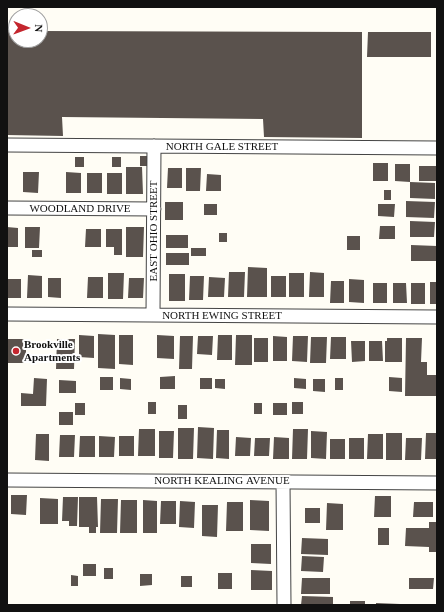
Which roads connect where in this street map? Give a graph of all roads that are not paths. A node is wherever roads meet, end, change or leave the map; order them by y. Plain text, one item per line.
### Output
1 (7, 145) edge
2 (154, 146) junction
3 (437, 148) edge
4 (7, 208) edge
5 (154, 209) junction
6 (7, 314) edge
7 (154, 315) junction
8 (437, 317) edge
9 (7, 480) edge
10 (283, 482) junction
11 (437, 483) edge
12 (284, 605) edge

1 - 2 street, NORTH GALE STREET
2 - 3 street, NORTH GALE STREET
2 - 5 street, EAST OHIO STREET
4 - 5 street, WOODLAND DRIVE
5 - 7 street, EAST OHIO STREET
6 - 7 street, NORTH EWING STREET
7 - 8 street, NORTH EWING STREET
9 - 10 street, NORTH KEALING AVENUE
10 - 11 street, NORTH KEALING AVENUE
10 - 12 street

